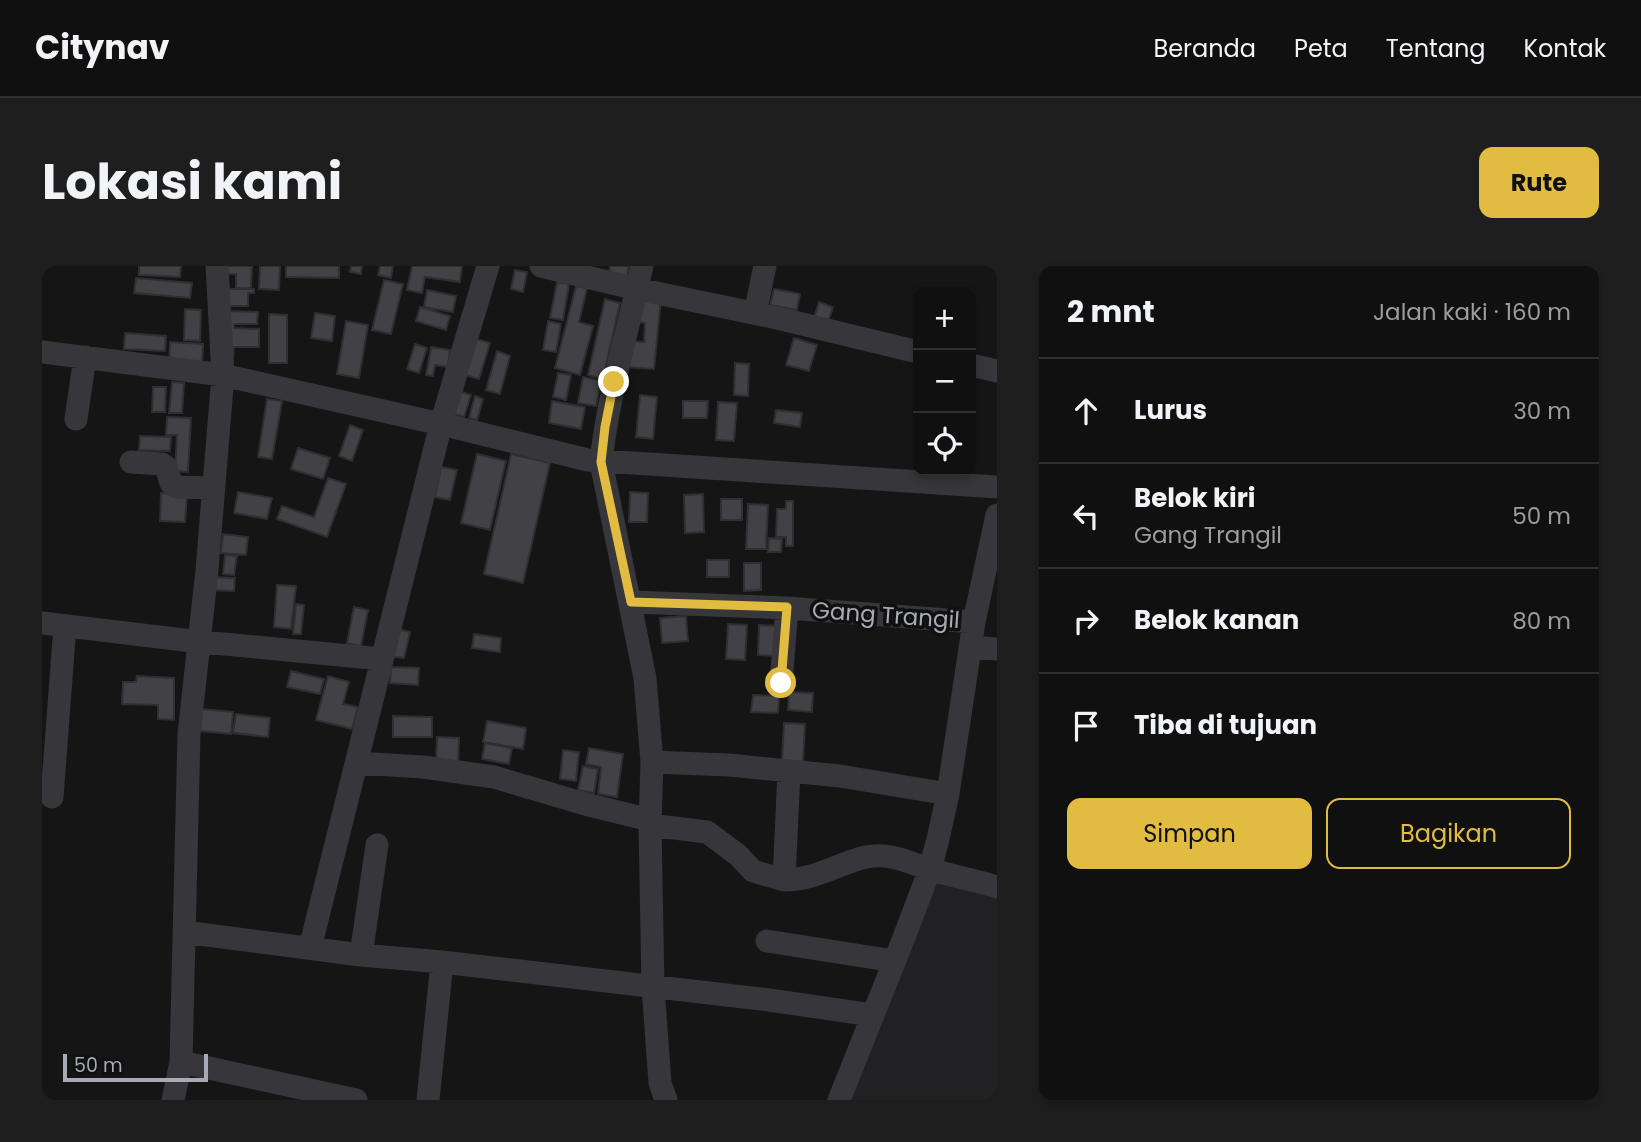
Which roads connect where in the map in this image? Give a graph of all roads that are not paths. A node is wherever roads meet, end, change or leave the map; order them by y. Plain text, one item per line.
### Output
1 (217, 266) edge
2 (488, 266) edge
3 (541, 266) edge
4 (642, 266) edge
5 (765, 266) edge
6 (637, 289) junction
7 (755, 313) junction
8 (913, 351) edge
9 (42, 352) edge
10 (85, 357) junction
11 (976, 366) edge
12 (997, 372) edge
13 (223, 375) junction
14 (76, 419) dead end
15 (440, 424) junction
16 (595, 461) junction
17 (131, 462) dead end
18 (997, 487) edge
19 (213, 488) junction
20 (997, 516) edge
21 (631, 602) junction
22 (787, 607) junction
23 (974, 622) junction
24 (42, 623) edge
25 (65, 626) junction
26 (199, 642) junction
27 (972, 647) junction
28 (997, 649) edge
29 (382, 659) junction
30 (781, 683) dead end
31 (652, 762) junction
32 (357, 763) junction
33 (789, 771) junction
34 (948, 794) junction
35 (52, 797) dead end
36 (644, 819) junction
37 (377, 845) dead end
38 (930, 869) junction
39 (997, 873) edge
40 (965, 877) junction
41 (783, 880) junction
42 (997, 887) edge
43 (184, 932) junction
44 (766, 941) dead end
45 (310, 948) junction
46 (361, 955) junction
47 (442, 961) junction
48 (894, 961) junction
49 (653, 987) junction
50 (872, 1015) junction
51 (181, 1062) junction
52 (173, 1100) edge
53 (356, 1100) edge
54 (428, 1100) edge
55 (666, 1100) edge
56 (839, 1100) edge

1 - 13 street
2 - 15 street
3 - 6 street
4 - 6 street
5 - 7 street
6 - 7 street
6 - 16 street
7 - 8 street
9 - 10 street
10 - 13 street
10 - 14 street
11 - 12 street
13 - 15 street
13 - 19 street
15 - 16 street
15 - 29 street
16 - 18 street
16 - 21 street
17 - 19 street
19 - 26 street
20 - 23 street
21 - 22 street, Gang Trangil
21 - 31 street
22 - 23 street, Gang Trangil
22 - 30 street
23 - 27 street
24 - 25 street
25 - 26 street
25 - 35 street
26 - 29 street
26 - 43 street
27 - 28 street
27 - 34 street
29 - 32 street
31 - 33 street
31 - 36 street
32 - 36 street
32 - 45 street
33 - 34 street
33 - 41 street
34 - 38 street
36 - 41 street
36 - 49 street
37 - 46 street
38 - 40 street
38 - 41 street
38 - 48 street
39 - 40 street
40 - 42 street
43 - 45 street
43 - 51 street
44 - 48 street
45 - 46 street
46 - 47 street
47 - 49 street
47 - 54 street
48 - 50 street
49 - 50 street
49 - 55 street
50 - 56 street
51 - 52 street
51 - 53 street

